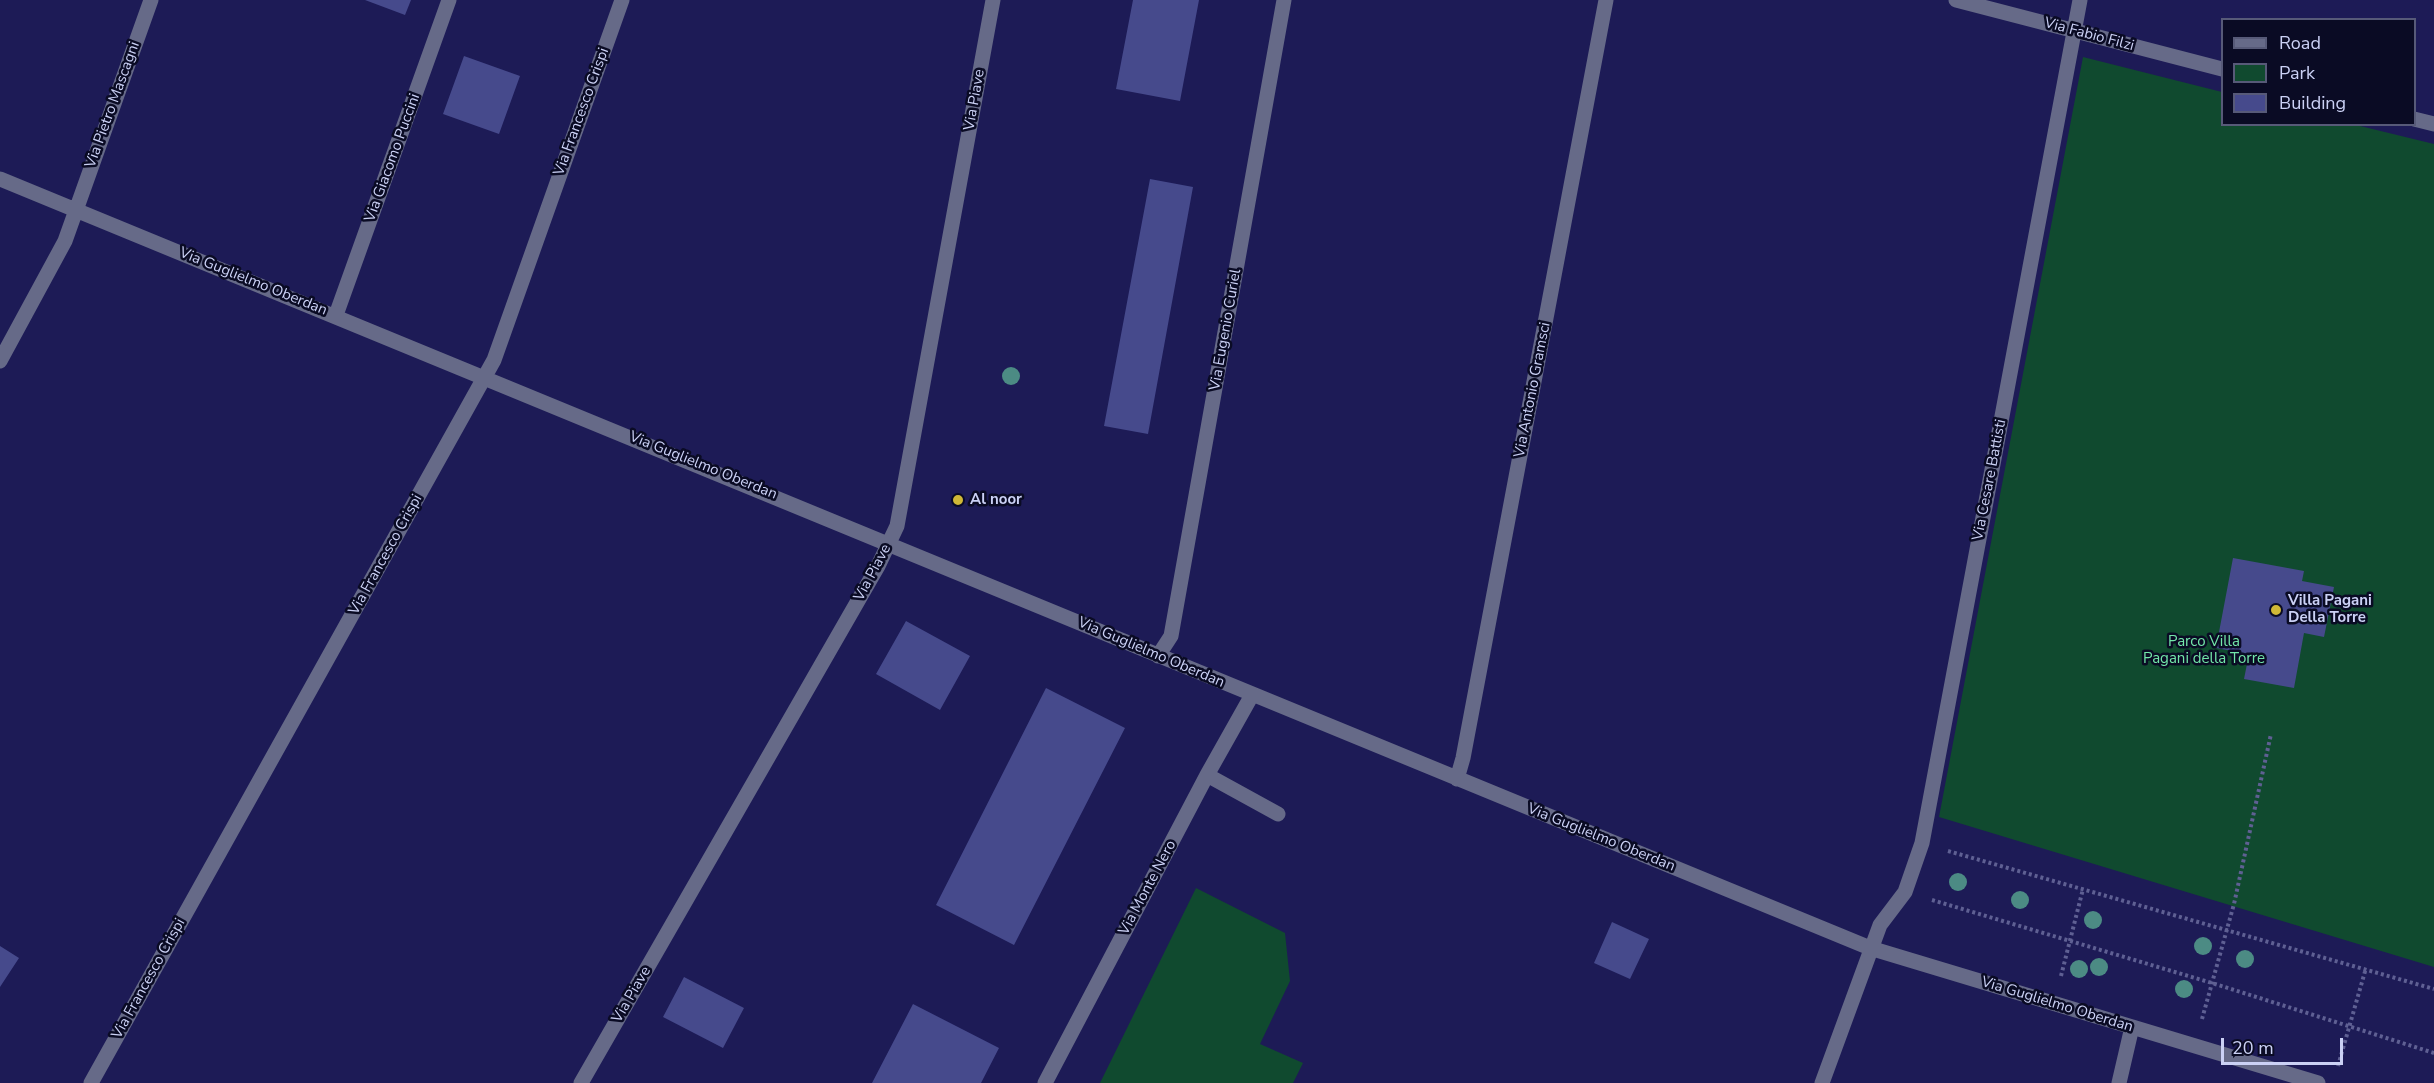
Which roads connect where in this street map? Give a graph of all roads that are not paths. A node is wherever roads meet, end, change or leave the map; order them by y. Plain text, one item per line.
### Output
1 (151, 0) edge
2 (449, 0) edge
3 (622, 0) edge
4 (993, 0) edge
5 (1284, 0) edge
6 (1606, 0) edge
7 (1956, 0) edge
8 (2080, 0) edge
9 (2075, 31) junction
10 (2221, 68) edge
11 (2416, 119) edge
12 (2434, 124) edge
13 (0, 178) edge
14 (76, 210) junction
15 (336, 315) junction
16 (0, 361) edge
17 (484, 378) junction
18 (890, 543) junction
19 (1158, 656) junction
20 (1252, 695) junction
21 (1207, 775) junction
22 (1457, 779) junction
23 (1278, 814) dead end
24 (1870, 948) junction
25 (2132, 1027) junction
26 (91, 1083) edge
27 (581, 1083) edge
28 (1045, 1083) edge
29 (1822, 1083) edge
30 (2119, 1083) edge
31 (2318, 1083) edge

1 - 14 street, Via Pietro Mascagni
2 - 15 street, Via Giacomo Puccini
3 - 17 street, Via Francesco Crispi
4 - 18 street, Via Piave
5 - 19 street, Via Eugenio Curiel
6 - 22 street, Via Antonio Gramsci
7 - 9 street, Via Fabio Filzi
8 - 9 street, Via Cesare Battisti
9 - 10 street, Via Fabio Filzi
9 - 24 street, Via Cesare Battisti
11 - 12 street
13 - 14 street, Via Guglielmo Oberdan
14 - 15 street, Via Guglielmo Oberdan
14 - 16 street, Via Pietro Mascagni
15 - 17 street, Via Guglielmo Oberdan
17 - 18 street, Via Guglielmo Oberdan
17 - 26 street, Via Francesco Crispi
18 - 19 street, Via Guglielmo Oberdan
18 - 27 street, Via Piave
19 - 20 street, Via Guglielmo Oberdan
20 - 21 street, Via Monte Nero
20 - 22 street, Via Guglielmo Oberdan
21 - 23 street
21 - 28 street, Via Monte Nero
22 - 24 street, Via Guglielmo Oberdan
24 - 25 street, Via Guglielmo Oberdan
24 - 29 street, Via Cesare Battisti
25 - 30 street
25 - 31 street, Via Guglielmo Oberdan

